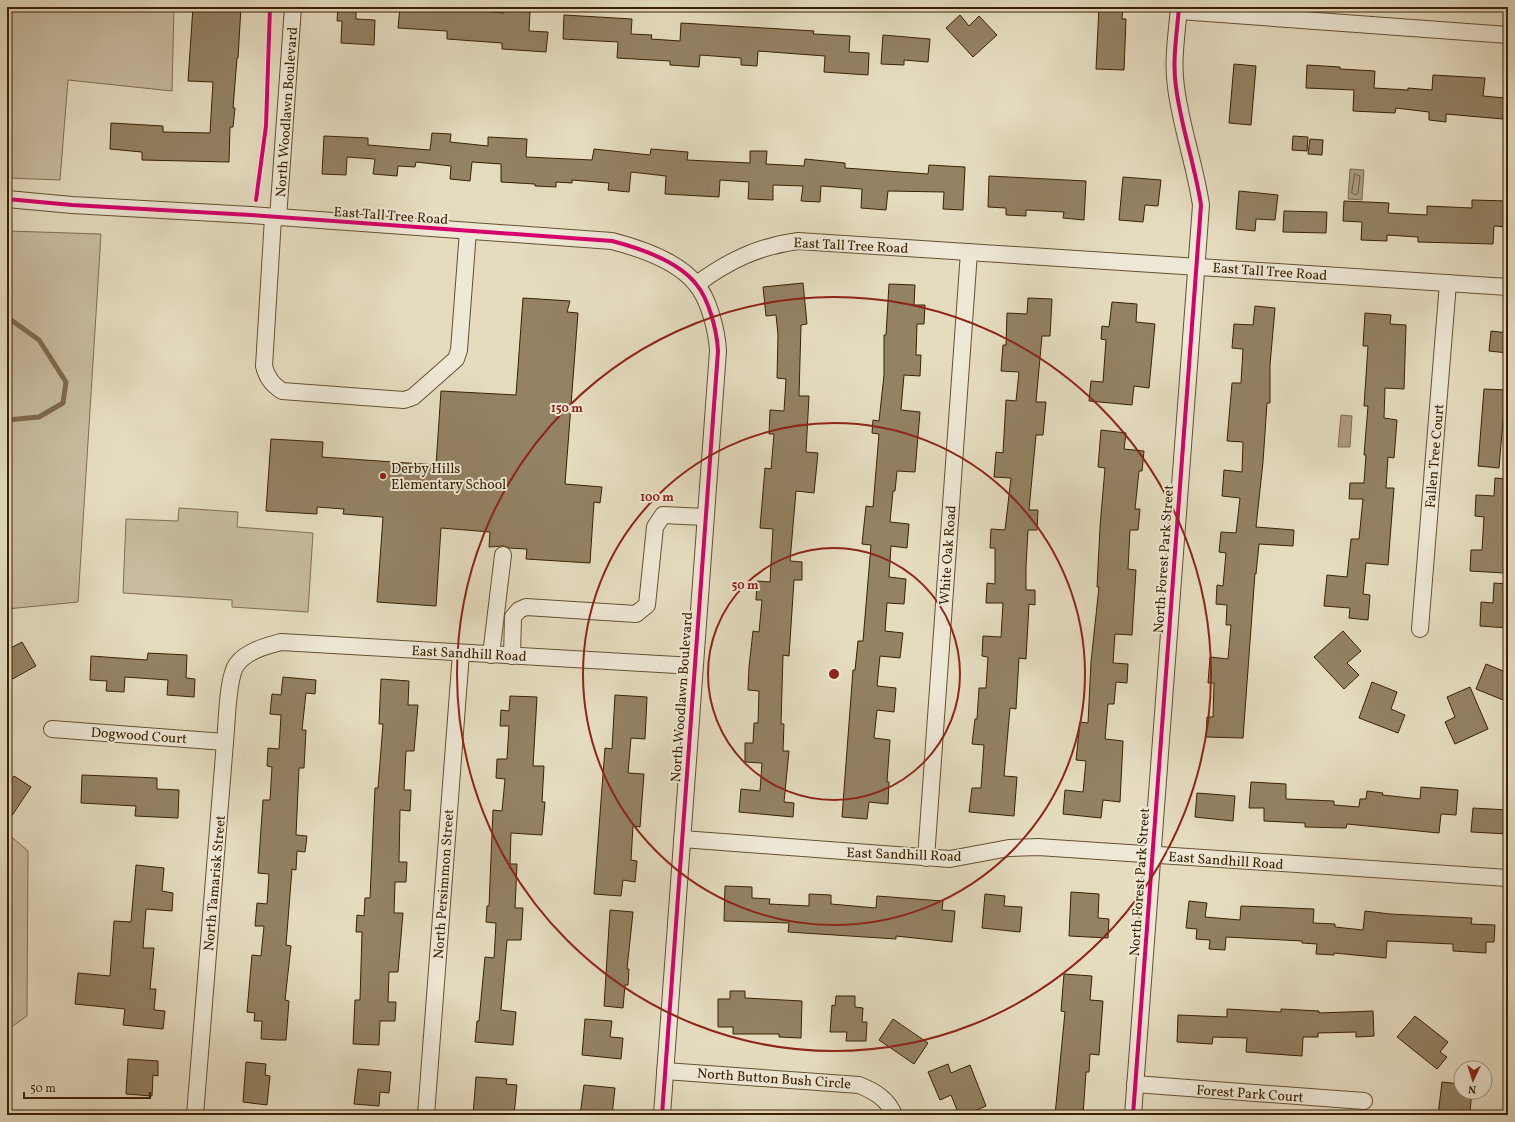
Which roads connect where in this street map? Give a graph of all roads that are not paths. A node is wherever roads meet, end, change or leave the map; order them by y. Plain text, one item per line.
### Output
1 (293, 7) edge
2 (1179, 9) edge
3 (1508, 34) edge
4 (7, 199) edge
5 (276, 218) junction
6 (468, 231) junction
7 (969, 252) junction
8 (1196, 266) junction
9 (1448, 283) junction
10 (697, 284) junction
11 (1508, 287) edge
12 (705, 517) junction
13 (503, 554) dead end
14 (1420, 629) dead end
15 (461, 653) junction
16 (491, 655) junction
17 (247, 656) joint
18 (512, 656) junction
19 (694, 666) junction
20 (52, 729) dead end
21 (225, 742) junction
22 (682, 839) junction
23 (1152, 855) junction
24 (926, 858) junction
25 (1508, 878) edge
26 (665, 1071) junction
27 (1135, 1084) junction
28 (1364, 1101) dead end
29 (195, 1115) edge
30 (426, 1115) edge
31 (662, 1115) edge
32 (894, 1115) edge
33 (1133, 1115) edge

1 - 5 street, North Woodlawn Boulevard
2 - 3 street
2 - 8 street, North Forest Park Street
4 - 5 street, East Tall Tree Road
5 - 6 street, East Tall Tree Road
5 - 6 street, North Woodlawn Boulevard
6 - 10 street, East Tall Tree Road
7 - 8 street, East Tall Tree Road
7 - 10 street, East Tall Tree Road
7 - 24 street, White Oak Road
8 - 9 street, East Tall Tree Road
8 - 23 street, North Forest Park Street
9 - 11 street, East Tall Tree Road
9 - 14 street, Fallen Tree Court
10 - 12 street, North Woodlawn Boulevard
12 - 18 street
12 - 19 street, North Woodlawn Boulevard
13 - 16 street
15 - 16 street, East Sandhill Road
15 - 17 street, East Sandhill Road
15 - 30 street, North Persimmon Street
16 - 18 street, East Sandhill Road
17 - 21 street, North Tamarisk Street
18 - 19 street, East Sandhill Road
19 - 22 street, North Woodlawn Boulevard
20 - 21 street, Dogwood Court
21 - 29 street, North Tamarisk Street
22 - 24 street, East Sandhill Road
22 - 26 street, North Woodlawn Boulevard
23 - 24 street, East Sandhill Road
23 - 25 street, East Sandhill Road
23 - 27 street, North Forest Park Street
26 - 31 street, North Woodlawn Boulevard
26 - 32 street, North Button Bush Circle
27 - 28 street, Forest Park Court
27 - 33 street, North Forest Park Street

